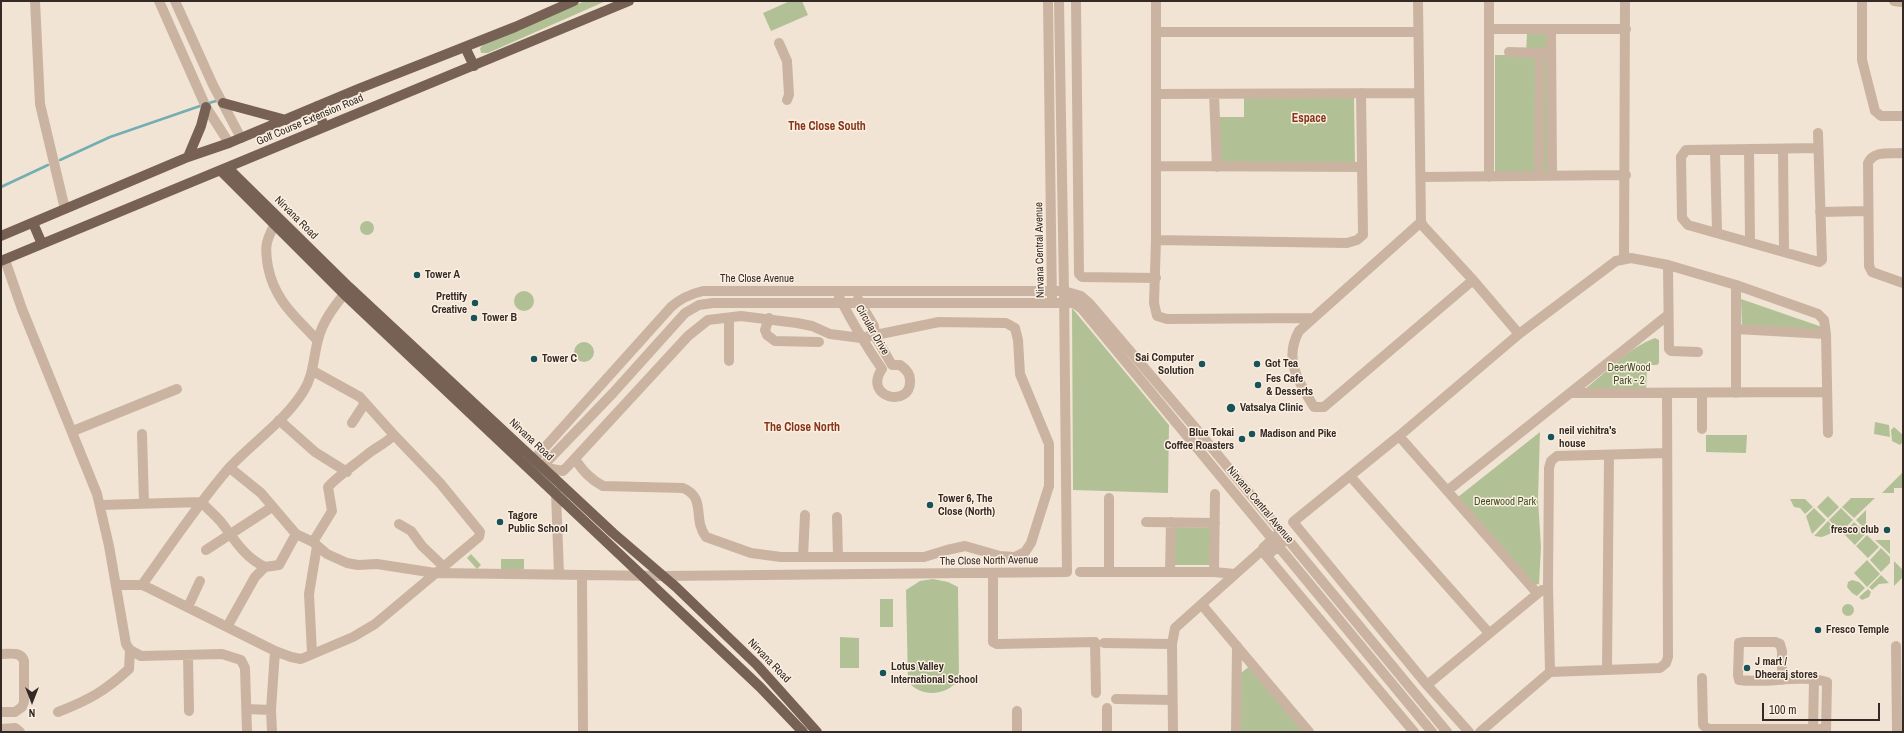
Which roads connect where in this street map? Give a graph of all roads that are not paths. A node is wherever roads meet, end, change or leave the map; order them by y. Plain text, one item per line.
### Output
1 (35, 1) edge
2 (159, 1) edge
3 (175, 1) edge
4 (574, 1) edge
5 (629, 1) edge
6 (1048, 1) edge
7 (1059, 1) edge
8 (1076, 1) edge
9 (1156, 1) edge
10 (1418, 1) edge
11 (1489, 1) edge
12 (1625, 1) edge
13 (1862, 1) edge
14 (1489, 29) junction
15 (1550, 29) junction
16 (1626, 29) junction
17 (1156, 32) junction
18 (1418, 32) junction
19 (779, 43) dead end
20 (465, 47) junction
21 (1509, 52) dead end
22 (1540, 52) junction
23 (1550, 53) junction
24 (474, 66) junction
25 (1360, 93) junction
26 (1419, 93) junction
27 (1156, 94) junction
28 (1214, 94) junction
29 (787, 100) dead end
30 (222, 103) junction
31 (317, 106) junction
32 (206, 107) junction
33 (1903, 116) edge
34 (286, 120) junction
35 (324, 127) junction
36 (1818, 133) dead end
37 (241, 138) junction
38 (228, 143) junction
39 (1818, 148) junction
40 (1749, 149) junction
41 (1783, 149) junction
42 (1715, 150) junction
43 (1903, 153) edge
44 (188, 157) junction
45 (1156, 166) junction
46 (1217, 167) junction
47 (1360, 167) junction
48 (224, 169) junction
49 (1539, 176) junction
50 (1552, 176) junction
51 (1626, 176) junction
52 (1420, 177) junction
53 (1489, 177) junction
54 (65, 210) junction
55 (1868, 211) junction
56 (1820, 212) junction
57 (33, 222) junction
58 (1421, 222) junction
59 (274, 226) junction
60 (1718, 232) junction
61 (1, 236) edge
62 (1156, 240) junction
63 (1750, 242) junction
64 (42, 244) junction
65 (1784, 252) junction
66 (1624, 258) junction
67 (3, 261) edge
68 (1668, 265) junction
69 (1156, 278) junction
70 (1473, 280) junction
71 (1903, 283) edge
72 (1736, 285) junction
73 (346, 291) junction
74 (836, 291) junction
75 (855, 291) junction
76 (1052, 291) junction
77 (1064, 291) junction
78 (737, 292) junction
79 (776, 292) junction
80 (694, 294) junction
81 (842, 302) junction
82 (860, 302) junction
83 (1052, 302) junction
84 (737, 303) junction
85 (776, 303) junction
86 (1064, 303) junction
87 (699, 305) junction
88 (1668, 315) junction
89 (729, 318) junction
90 (769, 318) junction
91 (1312, 318) junction
92 (1736, 329) junction
93 (1519, 334) junction
94 (1826, 334) junction
95 (875, 336) junction
96 (860, 338) junction
97 (318, 340) junction
98 (819, 342) dead end
99 (1698, 352) dead end
100 (729, 361) dead end
101 (313, 371) junction
102 (177, 389) dead end
103 (1827, 392) junction
104 (1570, 393) junction
105 (1667, 393) junction
106 (1702, 393) junction
107 (1736, 393) junction
108 (365, 403) junction
109 (279, 420) junction
110 (352, 423) dead end
111 (1702, 429) dead end
112 (73, 431) junction
113 (1828, 433) dead end
114 (142, 434) dead end
115 (394, 436) junction
116 (1399, 436) junction
117 (1667, 453) junction
118 (1609, 455) junction
119 (534, 459) junction
120 (575, 460) junction
121 (230, 468) junction
122 (526, 468) junction
123 (545, 470) junction
124 (347, 472) junction
125 (534, 475) junction
126 (1350, 476) junction
127 (1447, 491) junction
128 (556, 493) junction
129 (1215, 494) dead end
130 (1109, 498) dead end
131 (201, 502) junction
132 (144, 503) junction
133 (101, 505) junction
134 (272, 506) junction
135 (805, 515) dead end
136 (837, 517) dead end
137 (1146, 522) dead end
138 (1171, 522) junction
139 (1214, 523) junction
140 (399, 524) dead end
141 (1296, 525) junction
142 (229, 534) junction
143 (296, 534) junction
144 (1284, 535) junction
145 (1276, 542) junction
146 (315, 544) junction
147 (206, 550) dead end
148 (1264, 553) junction
149 (803, 557) junction
150 (838, 557) junction
151 (265, 567) junction
152 (440, 570) junction
153 (1080, 572) dead end
154 (1109, 572) junction
155 (1170, 572) junction
156 (1214, 572) junction
157 (993, 573) junction
158 (559, 574) junction
159 (582, 574) junction
160 (1235, 574) junction
161 (642, 575) junction
162 (662, 576) junction
163 (200, 581) dead end
164 (116, 585) junction
165 (142, 585) junction
166 (1548, 585) junction
167 (1537, 593) junction
168 (1202, 605) junction
169 (188, 607) junction
170 (227, 627) junction
171 (1489, 633) junction
172 (1104, 643) dead end
173 (1172, 644) junction
174 (1236, 646) junction
175 (1896, 646) dead end
176 (130, 650) junction
177 (275, 651) junction
178 (312, 653) junction
179 (1, 654) edge
180 (188, 656) junction
181 (1607, 670) junction
182 (1550, 672) junction
183 (1702, 678) dead end
184 (1814, 679) junction
185 (1782, 680) junction
186 (1427, 685) junction
187 (1900, 685) edge
188 (1096, 693) dead end
189 (1116, 699) dead end
190 (1172, 700) junction
191 (1107, 708) dead end
192 (247, 709) junction
193 (271, 710) junction
194 (190, 711) dead end
195 (1017, 711) dead end
196 (1, 712) edge
197 (15, 712) junction
198 (58, 712) dead end
199 (1900, 716) edge
200 (1, 729) edge
201 (18, 730) edge
202 (1708, 730) edge
203 (1813, 730) edge
204 (1826, 730) edge
205 (246, 732) edge
206 (272, 732) edge
207 (583, 732) edge
208 (803, 732) edge
209 (816, 732) edge
210 (1017, 732) edge
211 (1108, 732) edge
212 (1173, 732) edge
213 (1236, 732) edge
214 (1309, 732) edge
215 (1414, 732) edge
216 (1432, 732) edge
217 (1447, 732) edge
218 (1469, 732) edge
219 (1480, 732) edge
220 (1896, 732) edge

1 - 54 street
2 - 32 street
3 - 30 street
4 - 20 main road, Golf Course Extension Road
5 - 24 main road, Golf Course Extension Road
6 - 76 street, Nirvana Central Avenue
7 - 77 street, Nirvana Central Avenue
8 - 69 street
9 - 17 street
10 - 18 street
11 - 14 street
12 - 16 street
13 - 33 street
14 - 15 street
14 - 53 street
15 - 16 street
15 - 23 street
16 - 51 street
17 - 18 street
17 - 27 street
18 - 26 street
19 - 29 street
20 - 24 main road
20 - 31 main road, Golf Course Extension Road
21 - 22 street
22 - 23 street
22 - 49 street
23 - 50 street
24 - 35 main road, Golf Course Extension Road
25 - 26 street
25 - 28 street
25 - 47 street
26 - 52 street
27 - 28 street
27 - 45 street
28 - 46 street
30 - 34 main road
30 - 37 street
31 - 34 main road, Golf Course Extension Road
31 - 35 main road
32 - 38 street
32 - 44 main road
34 - 37 main road, Golf Course Extension Road
35 - 48 main road, Golf Course Extension Road
36 - 39 street
37 - 38 main road, Golf Course Extension Road
38 - 44 main road, Golf Course Extension Road
39 - 41 street
39 - 56 street
40 - 41 street
40 - 42 street
40 - 63 street
41 - 65 street
42 - 60 street
42 - 60 street
43 - 55 street
44 - 54 main road, Golf Course Extension Road
45 - 46 street
45 - 62 street
46 - 47 street
47 - 62 street
48 - 59 main road, Nirvana Road
48 - 64 main road, Golf Course Extension Road
48 - 73 main road, Nirvana Road
49 - 50 street
49 - 53 street
50 - 51 street
51 - 66 street
52 - 53 street
52 - 58 street
54 - 57 main road, Golf Course Extension Road
55 - 56 street
55 - 71 street
56 - 65 street
57 - 61 main road, Golf Course Extension Road
57 - 64 main road
58 - 70 street
58 - 91 street
59 - 73 main road, Nirvana Road
59 - 97 street
60 - 63 street
62 - 69 street
63 - 65 street
64 - 67 main road, Golf Course Extension Road
66 - 68 street
66 - 93 street
67 - 112 street
68 - 72 street
68 - 88 street
69 - 91 street
70 - 91 street
70 - 93 street
72 - 92 street
72 - 94 street
73 - 97 street
73 - 119 main road, Nirvana Road
73 - 122 main road, Nirvana Road
74 - 75 street, The Close Avenue
74 - 79 street, The Close Avenue
74 - 81 street, Circular Drive
75 - 76 street, The Close Avenue
75 - 82 street, Circular Drive
76 - 77 street, The Close Avenue
76 - 83 street, Nirvana Central Avenue
77 - 86 street
77 - 144 street, Nirvana Central Avenue
78 - 79 street, The Close Avenue
78 - 80 street, The Close Avenue
78 - 84 street
79 - 85 street
80 - 87 street
80 - 119 street, The Close Avenue
81 - 82 street
81 - 85 street
81 - 96 street, Circular Drive
82 - 83 street
82 - 95 street, Circular Drive
83 - 86 street, Nirvana Central Avenue
84 - 85 street
84 - 87 street
86 - 145 street, Nirvana Central Avenue
86 - 157 street, The Close North Avenue
87 - 123 street
88 - 99 street
88 - 104 street
89 - 90 street
89 - 100 street
89 - 120 street
90 - 96 street
90 - 98 street
92 - 94 street
92 - 107 street
93 - 116 street
94 - 103 street
95 - 96 street
95 - 96 street, Circular Drive
95 - 150 street
97 - 101 street
101 - 108 street
101 - 109 street
102 - 112 street
103 - 107 street
103 - 113 street
104 - 105 street
104 - 127 street
105 - 106 street
105 - 117 street
106 - 107 street
106 - 111 street
108 - 110 street
108 - 115 street
109 - 121 street
109 - 124 street
112 - 133 street
114 - 132 street
115 - 124 street
115 - 152 street
116 - 126 street
116 - 127 street
117 - 118 street
117 - 181 street
118 - 166 street
118 - 181 street
119 - 122 street, The Close Avenue
119 - 123 main road, Nirvana Road
120 - 123 street
120 - 149 street
121 - 131 street
121 - 134 street
122 - 125 main road, Nirvana Road
123 - 125 street
123 - 162 main road, Nirvana Road
124 - 146 street
125 - 128 main road, Nirvana Road
126 - 141 street
126 - 171 street
127 - 167 street
128 - 158 street
128 - 161 main road, Nirvana Road
129 - 139 street
130 - 154 street
131 - 132 street
131 - 142 street
131 - 165 street
132 - 133 street
133 - 164 street
134 - 142 street
134 - 143 street
135 - 149 street
136 - 150 street
137 - 138 street
138 - 139 street
138 - 155 street
139 - 156 street
140 - 152 street
141 - 144 street
141 - 186 street
142 - 147 street
142 - 151 street
143 - 146 street, The Close North Avenue
143 - 151 street
144 - 145 street
144 - 217 street, Nirvana Central Avenue
145 - 148 street
145 - 216 street, Nirvana Central Avenue
146 - 152 street, The Close North Avenue
146 - 178 street
148 - 160 street
148 - 215 street
149 - 150 street
151 - 170 street
152 - 158 street, The Close North Avenue
152 - 178 street
153 - 154 street
154 - 155 street
155 - 156 street
156 - 160 street
157 - 162 street, The Close North Avenue
157 - 188 street
158 - 159 street, The Close North Avenue
159 - 161 street, The Close North Avenue
159 - 207 street
160 - 168 street
161 - 162 street, The Close North Avenue
161 - 208 main road, Nirvana Road
162 - 209 main road, Nirvana Road
163 - 169 street
164 - 165 street
164 - 176 street
165 - 169 street
166 - 167 street
166 - 182 street
167 - 171 street
168 - 173 street
168 - 174 street
169 - 170 street
170 - 177 street
171 - 186 street
172 - 173 street
173 - 190 street
174 - 213 street
174 - 214 street
175 - 187 street
176 - 180 street
176 - 198 street
177 - 178 street
177 - 193 street
179 - 197 street
180 - 192 street
180 - 194 street
181 - 182 street
182 - 219 street
183 - 202 street
184 - 185 street
184 - 203 street
184 - 204 street
185 - 185 street
186 - 218 street
187 - 199 street
189 - 190 street
190 - 212 street
191 - 211 street
192 - 193 street
192 - 205 street
193 - 206 street
195 - 210 street
196 - 197 street
197 - 201 street
199 - 220 street
200 - 201 street
202 - 203 street
203 - 204 street

